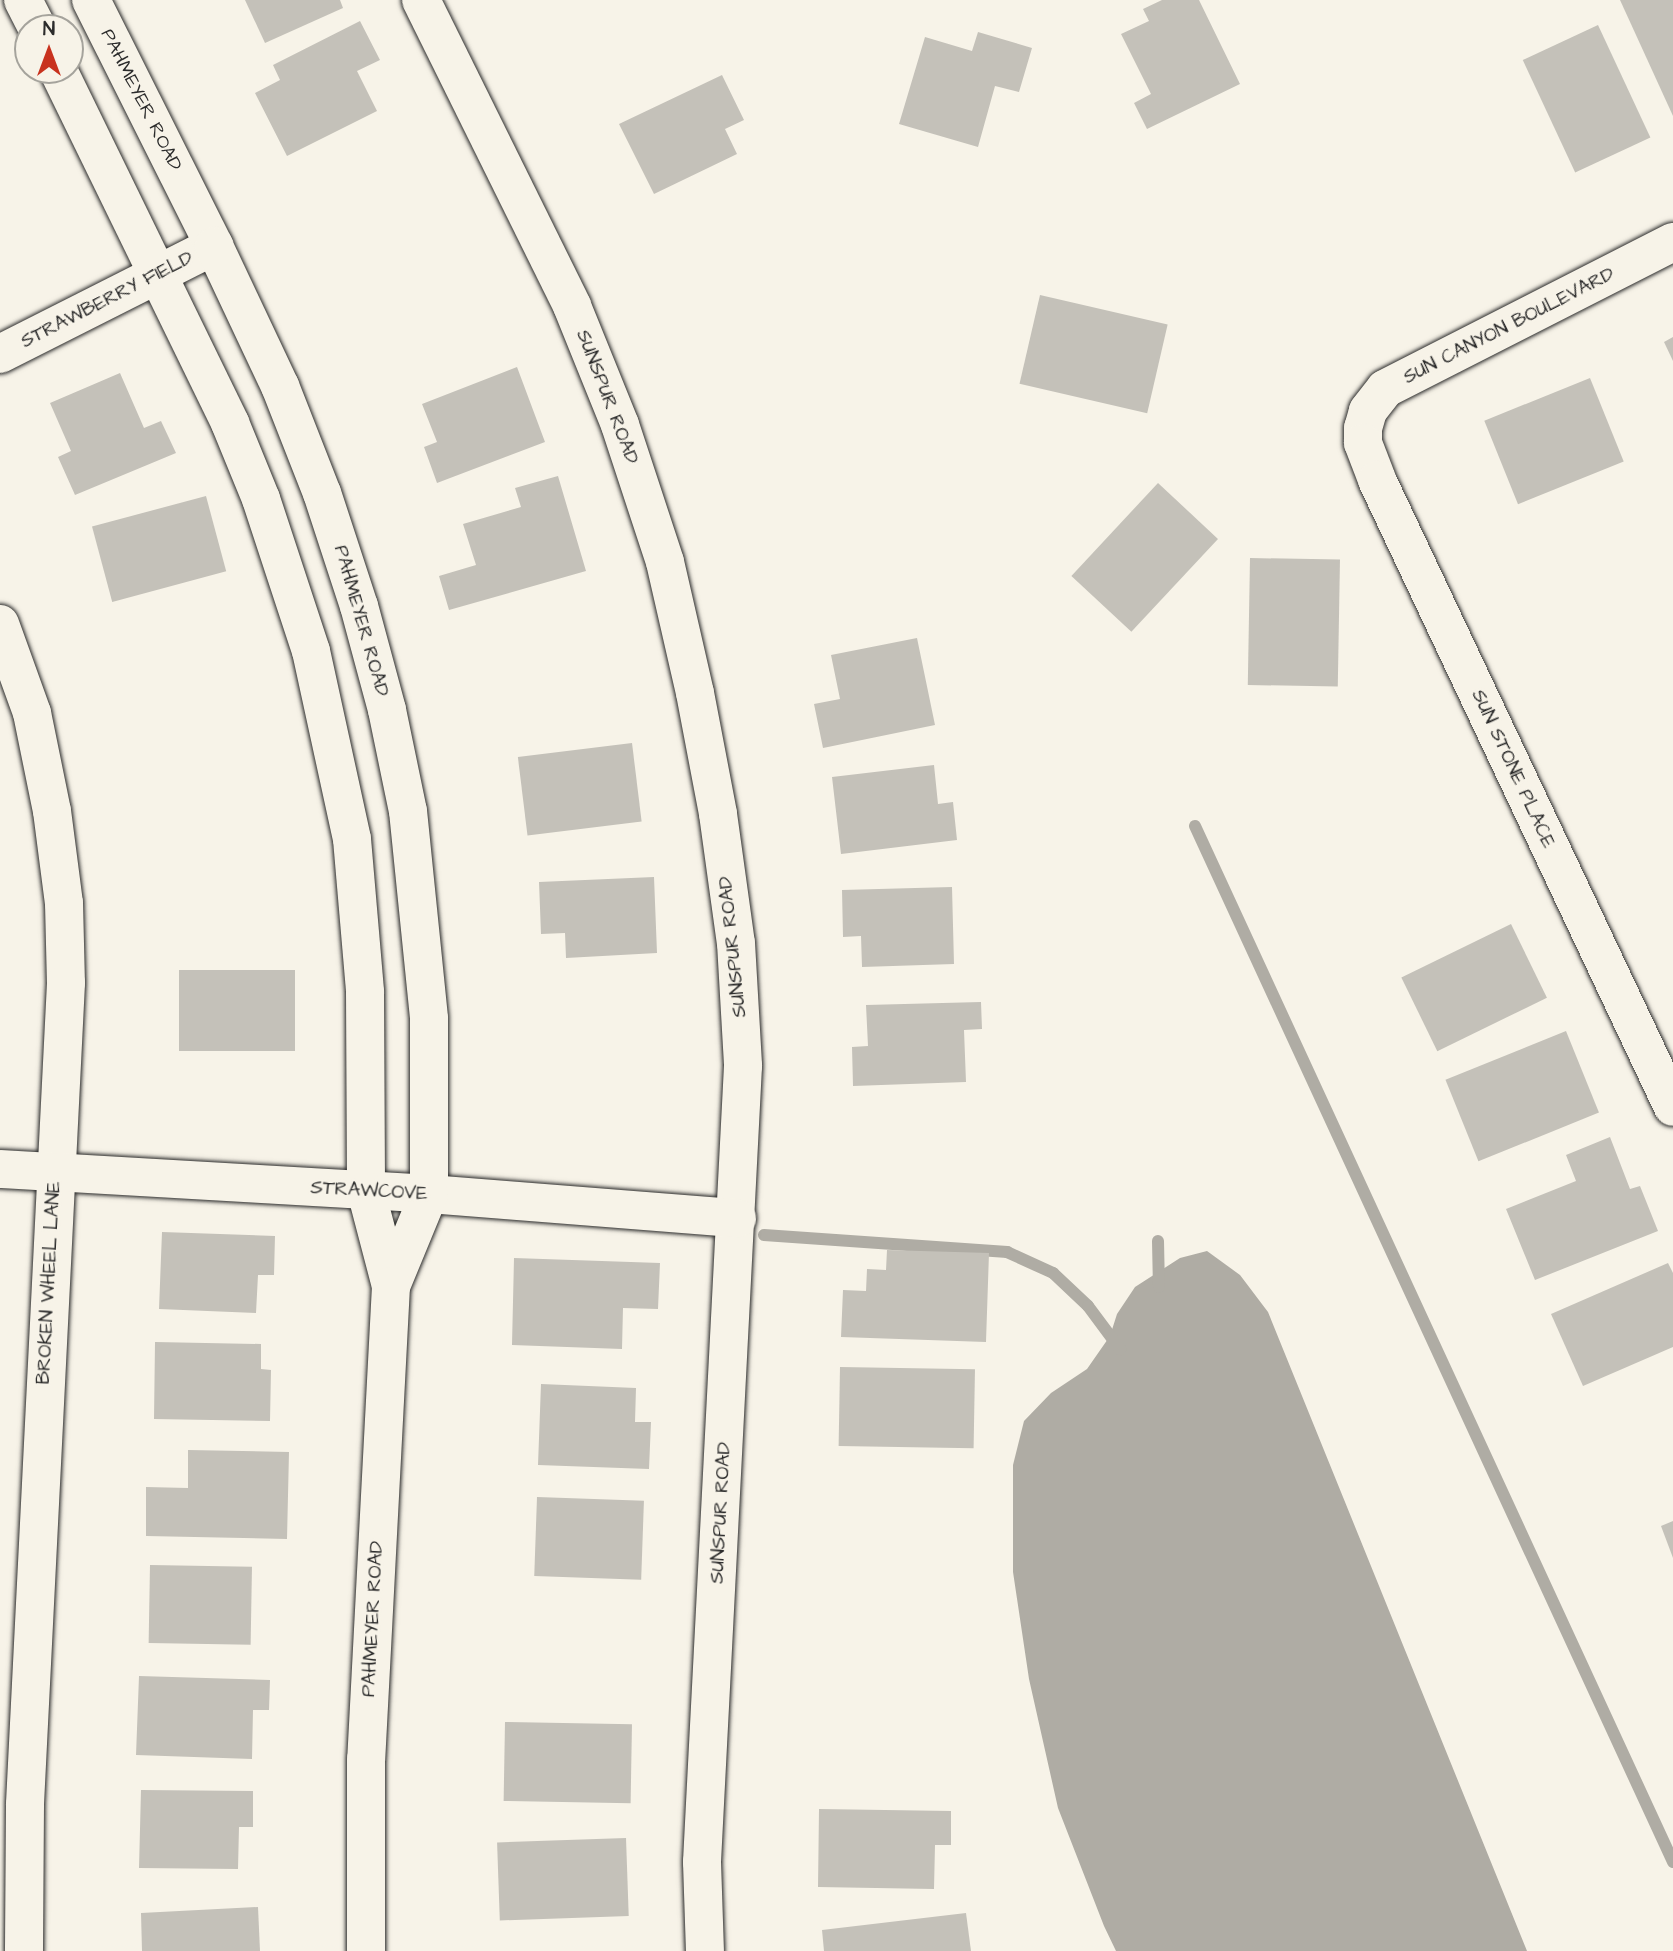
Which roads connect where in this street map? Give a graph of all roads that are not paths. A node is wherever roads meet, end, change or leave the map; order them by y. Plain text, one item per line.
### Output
1 (90, 0) edge
2 (421, 0) edge
3 (65, 84) edge
4 (1673, 242) edge
5 (214, 246) junction
6 (160, 275) junction
7 (0, 354) edge
8 (1363, 428) joint
9 (0, 624) edge
10 (1673, 1107) edge
11 (0, 1169) edge
12 (54, 1173) junction
13 (366, 1191) junction
14 (429, 1194) junction
15 (737, 1218) junction
16 (391, 1286) junction
17 (24, 1951) edge
18 (366, 1951) edge
19 (705, 1951) edge

1 - 5 street, PAHMEYER ROAD
2 - 15 street, SUNSPUR ROAD
3 - 6 street, PAHMEYER ROAD
4 - 8 street, SUN CANYON BOULEVARD
5 - 6 street, STRAWBERRY FIELD
5 - 14 street, PAHMEYER ROAD
6 - 7 street, STRAWBERRY FIELD
6 - 13 street, PAHMEYER ROAD
8 - 10 street, SUN STONE PLACE
9 - 12 street, BROKEN WHEEL LANE
11 - 12 street, STRAWCOVE
12 - 13 street, STRAWCOVE
12 - 17 street, BROKEN WHEEL LANE
13 - 14 street, STRAWCOVE
13 - 16 street, PAHMEYER ROAD
14 - 15 street, STRAWCOVE
14 - 16 street, PAHMEYER ROAD
15 - 19 street, SUNSPUR ROAD
16 - 18 street, PAHMEYER ROAD

